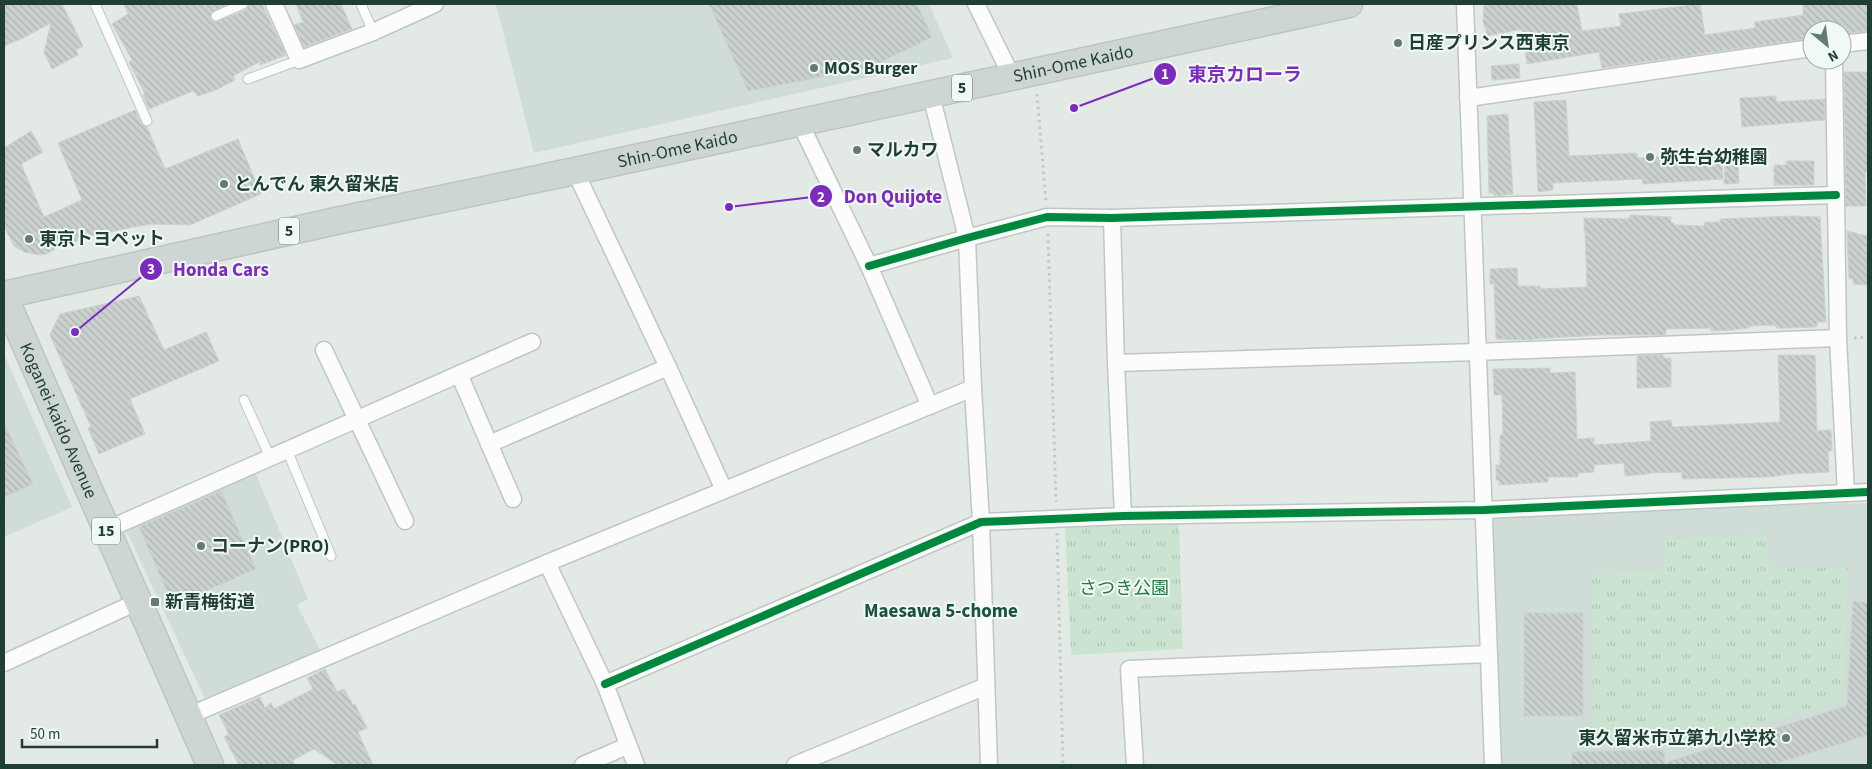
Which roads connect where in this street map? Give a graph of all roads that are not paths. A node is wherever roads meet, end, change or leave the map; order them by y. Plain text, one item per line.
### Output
1 (94, 4) edge
2 (243, 4) edge
3 (274, 4) edge
4 (361, 4) edge
5 (435, 4) edge
6 (976, 4) edge
7 (1349, 4) edge
8 (1464, 4) edge
9 (1277, 12) edge
10 (216, 16) dead end
11 (373, 32) junction
12 (1868, 41) edge
13 (1852, 43) edge
14 (1802, 49) edge
15 (299, 60) junction
16 (1834, 70) edge
17 (1012, 77) junction
18 (248, 79) dead end
19 (931, 95) junction
20 (1468, 98) junction
21 (147, 121) dead end
22 (800, 123) junction
23 (575, 172) junction
24 (1836, 195) junction
25 (1473, 207) junction
26 (1112, 218) junction
27 (967, 238) junction
28 (869, 266) junction
29 (4, 295) edge
30 (1838, 338) junction
31 (532, 342) dead end
32 (324, 350) dead end
33 (1477, 352) junction
34 (1116, 363) junction
35 (668, 367) junction
36 (459, 374) junction
37 (973, 388) junction
38 (244, 400) dead end
39 (930, 406) junction
40 (357, 419) junction
41 (489, 444) junction
42 (287, 450) junction
43 (270, 457) junction
44 (724, 490) junction
45 (1868, 492) edge
46 (1846, 493) junction
47 (513, 498) dead end
48 (1484, 510) junction
49 (1123, 516) junction
50 (405, 521) dead end
51 (981, 522) junction
52 (106, 530) junction
53 (331, 556) dead end
54 (547, 563) junction
55 (137, 602) junction
56 (1489, 654) junction
57 (4, 664) edge
58 (605, 684) junction
59 (986, 686) junction
60 (188, 716) junction
61 (627, 746) junction
62 (210, 765) edge
63 (583, 765) edge
64 (636, 765) edge
65 (794, 765) edge
66 (989, 765) edge
67 (1135, 765) edge
68 (1493, 765) edge

1 - 21 lane
2 - 10 lane
3 - 15 street
4 - 11 lane
5 - 11 street
6 - 17 street
7 - 9 main road, Shin-Ome Kaido / 5
8 - 20 street
9 - 17 main road, Shin-Ome Kaido / 5
11 - 15 street
12 - 13 street
14 - 20 street
15 - 18 lane
16 - 24 street
17 - 19 main road, Shin-Ome Kaido / 5
19 - 22 main road, Shin-Ome Kaido / 5
19 - 27 street
20 - 25 street
22 - 23 main road, Shin-Ome Kaido / 5
22 - 28 street
23 - 29 main road, Shin-Ome Kaido / 5
23 - 35 street
24 - 25 street
24 - 30 street
25 - 26 street
25 - 33 street
26 - 27 street
26 - 34 street
27 - 28 street
27 - 37 street
28 - 39 street
29 - 52 main road, Koganei-kaido Avenue / 15
30 - 33 street
30 - 46 street
31 - 36 street
32 - 40 street
33 - 34 street
33 - 48 street
34 - 49 street
35 - 41 street
35 - 44 street
36 - 40 street
36 - 41 street
37 - 39 street
37 - 51 street
38 - 43 lane
39 - 44 street
40 - 42 street
40 - 50 street
41 - 47 street
42 - 43 street
42 - 53 lane
43 - 52 street
44 - 54 street
45 - 46 street
46 - 48 street
48 - 49 street
48 - 56 street
49 - 51 street
51 - 58 street
51 - 59 street
52 - 55 main road, Koganei-kaido Avenue / 15
54 - 58 street
54 - 60 street
55 - 57 street
55 - 60 main road, Koganei-kaido Avenue / 15
56 - 67 street
56 - 68 street
58 - 61 street
59 - 65 street
59 - 66 street
60 - 62 main road, Koganei-kaido Avenue / 15
61 - 63 street
61 - 64 street

